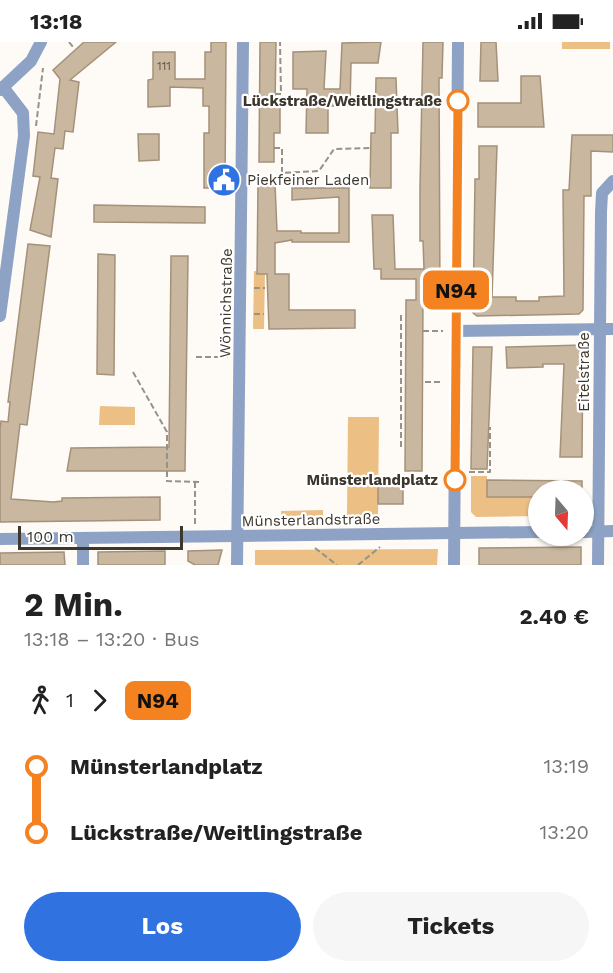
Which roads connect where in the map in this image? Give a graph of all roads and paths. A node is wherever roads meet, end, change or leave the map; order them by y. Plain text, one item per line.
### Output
1 (41, 42) edge
2 (69, 42) edge
3 (243, 42) edge
4 (280, 42) edge
5 (458, 42) edge
6 (73, 47) dead end
7 (276, 64) dead end
8 (282, 64) junction
9 (43, 68) dead end
10 (2, 89) edge
11 (276, 94) dead end
12 (35, 132) dead end
13 (274, 148) dead end
14 (370, 148) dead end
15 (612, 182) edge
16 (254, 288) dead end
17 (265, 288) dead end
18 (254, 314) dead end
19 (264, 314) dead end
20 (401, 315) dead end
21 (0, 316) edge
22 (599, 329) junction
23 (613, 329) edge
24 (423, 331) dead end
25 (449, 331) junction
26 (401, 332) junction
27 (406, 332) dead end
28 (196, 357) dead end
29 (240, 358) junction
30 (134, 372) dead end
31 (425, 382) dead end
32 (443, 382) dead end
33 (490, 427) dead end
34 (401, 449) dead end
35 (469, 472) dead end
36 (195, 482) junction
37 (201, 482) dead end
38 (594, 531) edge
39 (598, 531) junction
40 (613, 531) edge
41 (528, 532) edge
42 (454, 533) junction
43 (195, 536) junction
44 (237, 536) junction
45 (83, 538) junction
46 (0, 539) edge
47 (315, 548) dead end
48 (380, 548) dead end
49 (83, 565) edge
50 (237, 565) edge
51 (337, 565) edge
52 (358, 565) edge
53 (454, 565) edge
54 (598, 565) edge

1 - 10 street
2 - 6 path
3 - 29 street, Wönnichstraße
4 - 8 path
5 - 25 street
7 - 8 path
8 - 11 path
9 - 12 path
10 - 21 street
13 - 14 path
15 - 22 street, Eitelstraße
16 - 17 path
18 - 19 path
20 - 26 path
22 - 23 street
22 - 25 street
22 - 39 street, Eitelstraße
24 - 25 path
25 - 42 street
26 - 27 path
26 - 34 path
28 - 29 path
29 - 44 street, Wönnichstraße
30 - 36 path
31 - 32 path
33 - 35 path
36 - 37 path
36 - 43 path
38 - 39 street
39 - 40 street
39 - 54 street, Eitelstraße
41 - 42 street, Münsterlandstraße
42 - 44 street, Münsterlandstraße
42 - 53 street
43 - 44 street, Münsterlandstraße
43 - 45 street, Münsterlandstraße
44 - 50 street, Wönnichstraße
45 - 46 street, Münsterlandstraße
45 - 49 street
47 - 51 path
48 - 52 path

